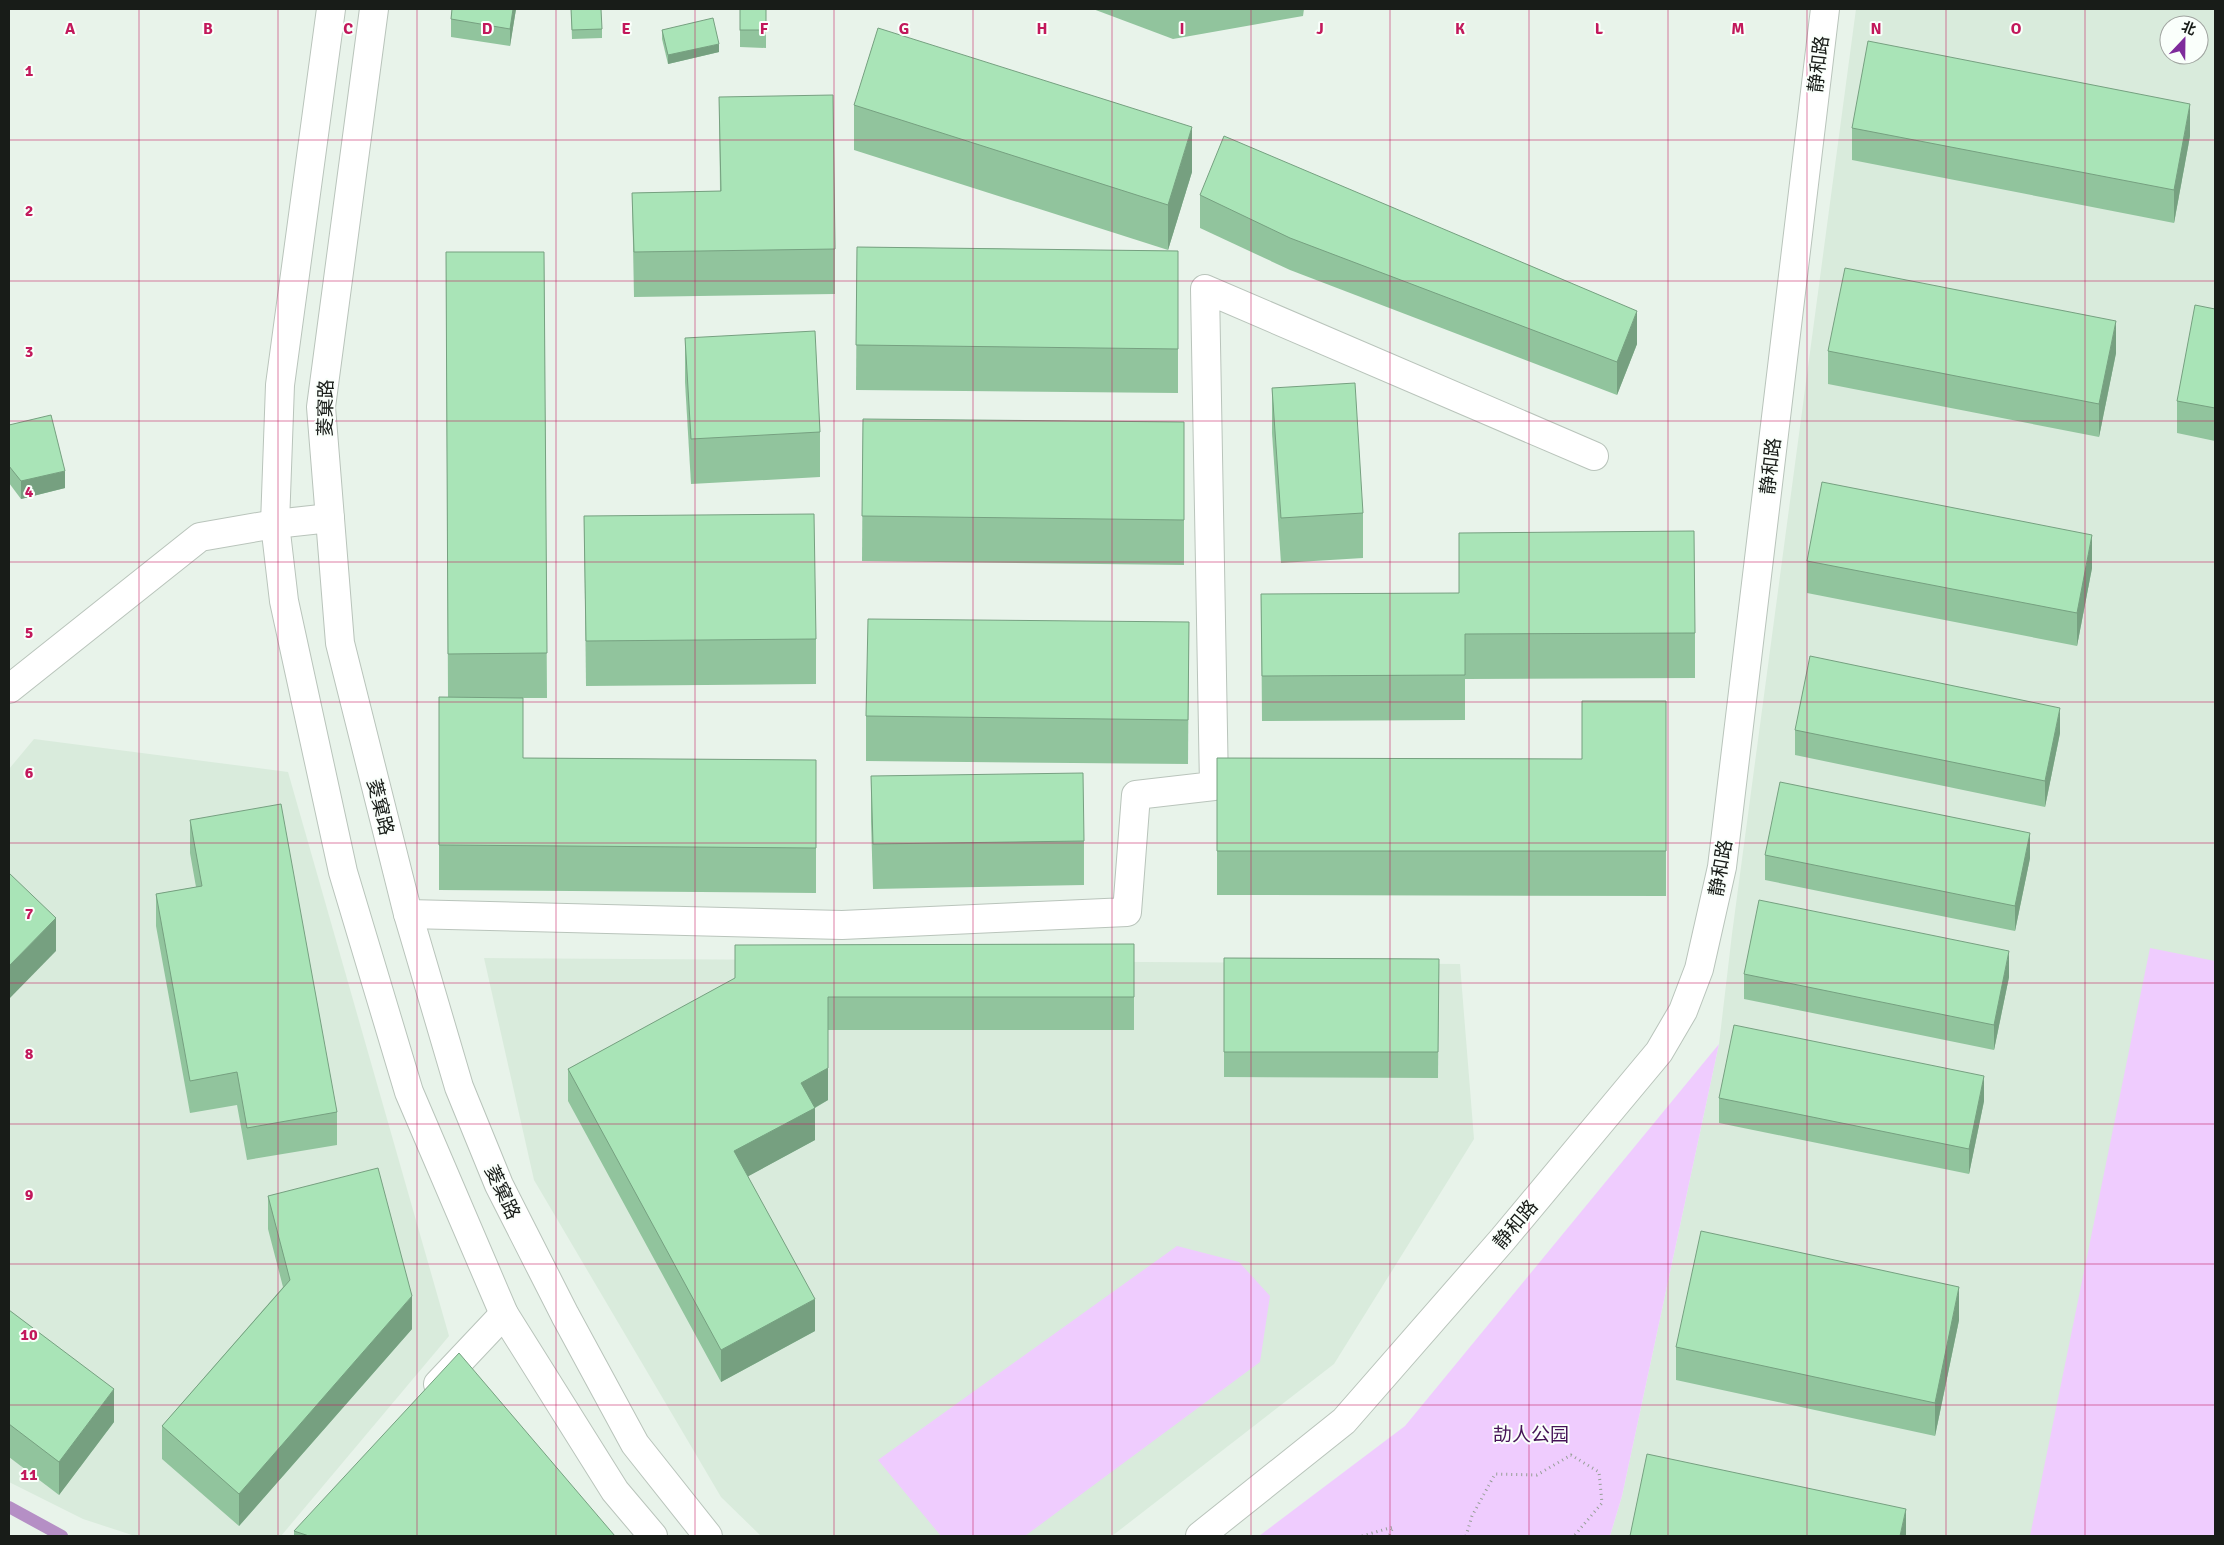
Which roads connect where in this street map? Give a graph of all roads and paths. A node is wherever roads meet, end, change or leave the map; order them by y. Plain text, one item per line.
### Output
1 (331, 9) edge
2 (374, 9) edge
3 (1825, 9) edge
4 (1594, 456) dead end
5 (330, 518) junction
6 (275, 524) junction
7 (9, 688) edge
8 (408, 914) junction
9 (504, 1314) junction
10 (423, 1400) edge
11 (653, 1536) edge
12 (708, 1536) edge
13 (1200, 1536) edge
14 (1362, 1536) edge
15 (1389, 1536) edge
16 (1466, 1536) edge
17 (1574, 1536) edge

1 - 6 street
2 - 5 street, 菱窠路
3 - 13 street, 静和路
4 - 8 street
5 - 6 street
5 - 8 street, 菱窠路
6 - 7 street
6 - 9 street
8 - 12 street, 菱窠路
9 - 10 street
9 - 11 street
14 - 15 path
16 - 17 path

